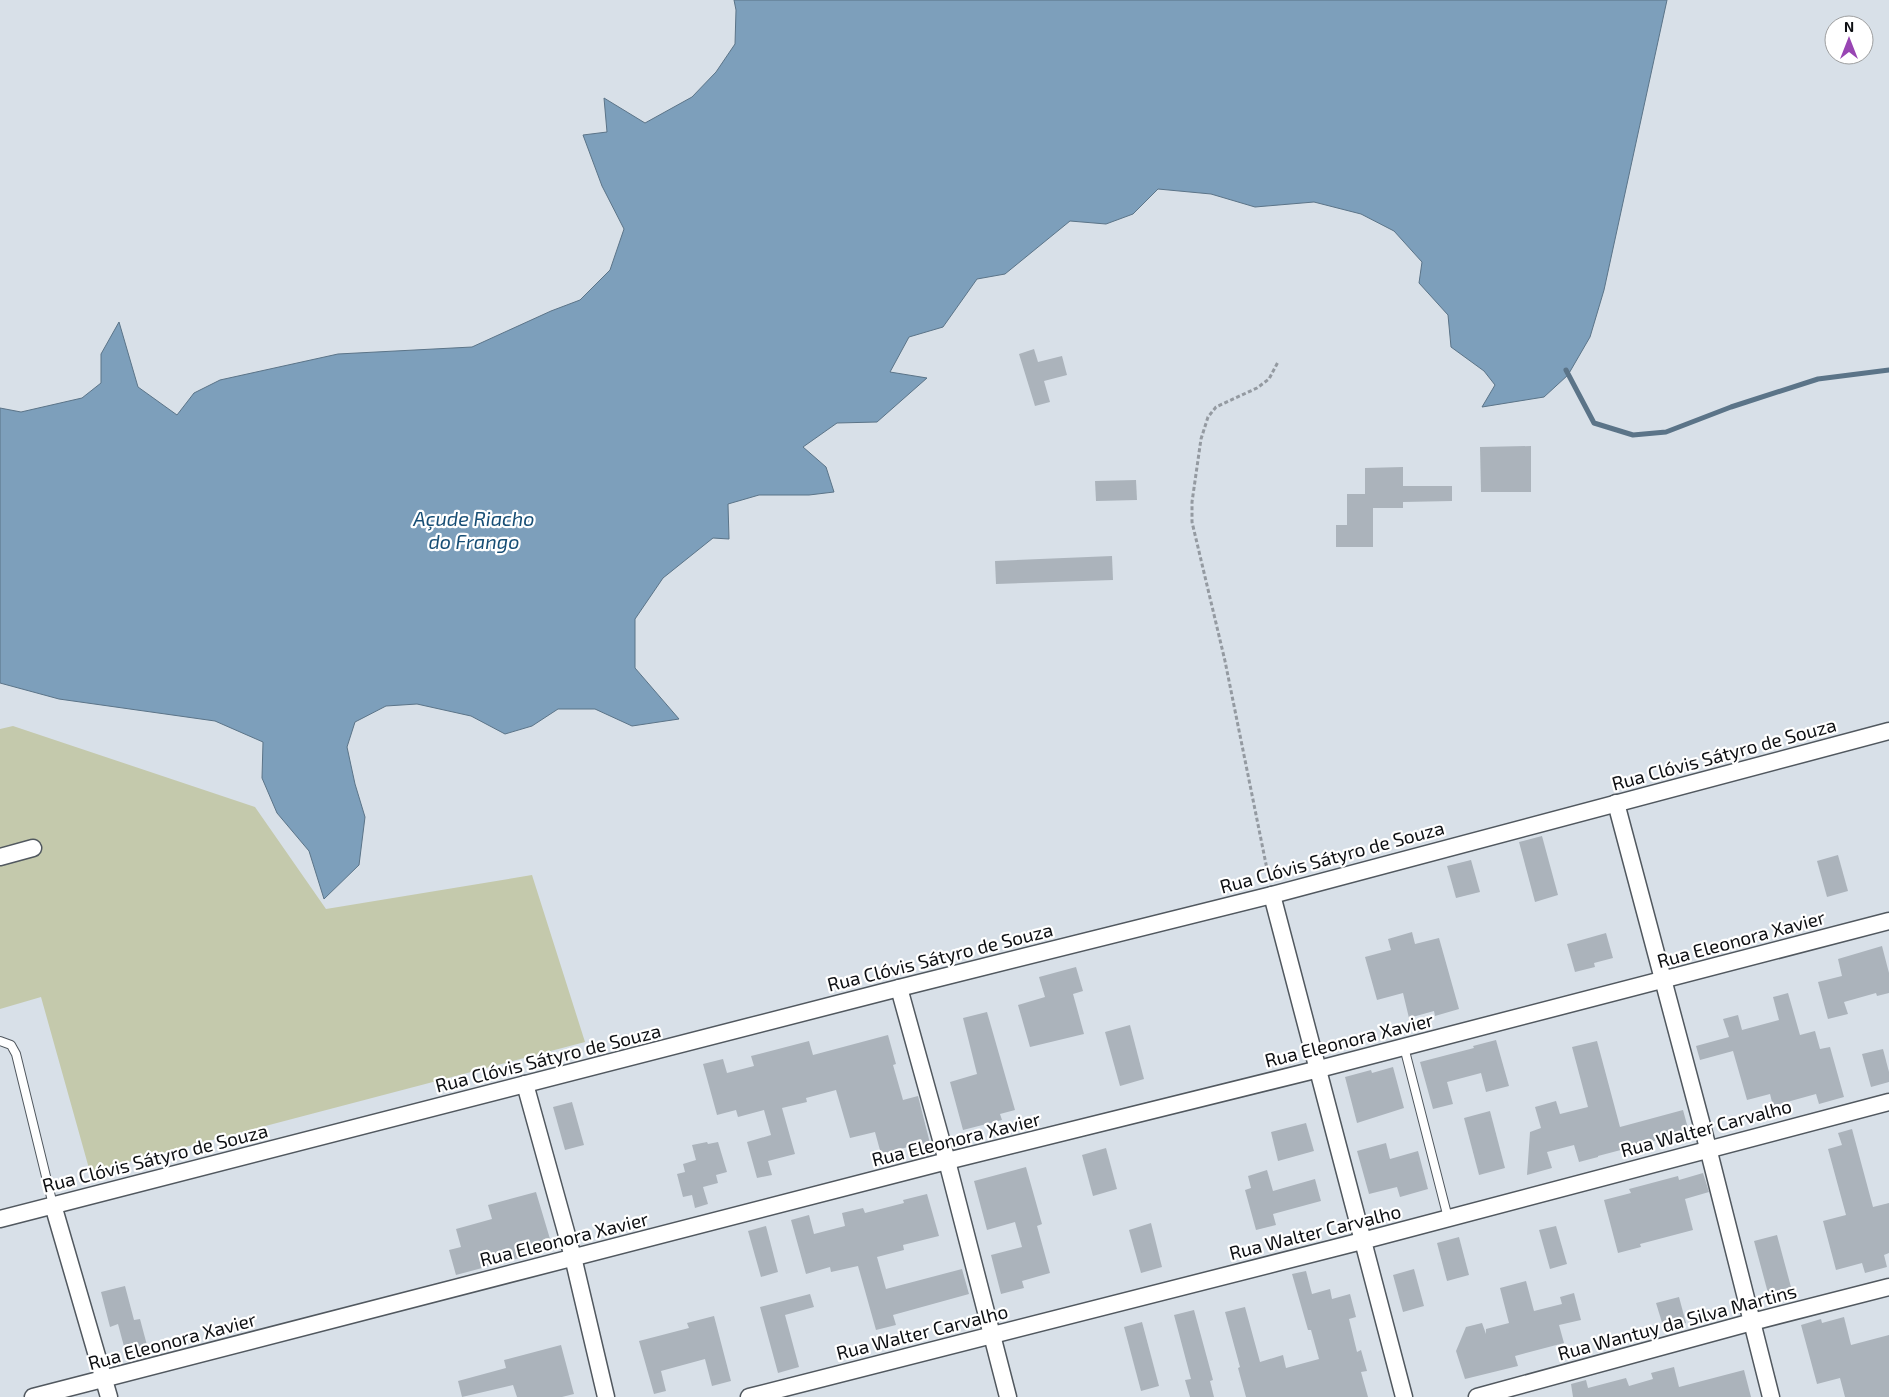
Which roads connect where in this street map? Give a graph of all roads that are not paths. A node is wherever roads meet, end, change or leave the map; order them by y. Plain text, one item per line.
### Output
1 (1889, 731) edge
2 (1616, 803) junction
3 (33, 848) dead end
4 (0, 856) edge
5 (1272, 895) junction
6 (1889, 921) edge
7 (1664, 979) junction
8 (899, 988) junction
9 (0, 1041) edge
10 (1404, 1047) junction
11 (1319, 1069) junction
12 (525, 1084) junction
13 (1889, 1102) edge
14 (1708, 1148) junction
15 (947, 1161) junction
16 (53, 1205) junction
17 (1448, 1218) junction
18 (0, 1219) edge
19 (1362, 1241) junction
20 (573, 1257) junction
21 (1889, 1287) edge
22 (1752, 1322) junction
23 (990, 1335) junction
24 (103, 1379) junction
25 (33, 1397) edge
26 (109, 1397) edge
27 (606, 1397) edge
28 (749, 1397) edge
29 (1008, 1397) edge
30 (1404, 1397) edge
31 (1476, 1397) edge
32 (1772, 1397) edge

1 - 2 street, Rua Clóvis Sátyro de Souza
2 - 5 street, Rua Clóvis Sátyro de Souza
2 - 7 street
3 - 4 street
5 - 8 street, Rua Clóvis Sátyro de Souza
5 - 11 street
6 - 7 street, Rua Eleonora Xavier
7 - 10 street, Rua Eleonora Xavier
7 - 14 street
8 - 12 street, Rua Clóvis Sátyro de Souza
8 - 15 street
9 - 16 lane
10 - 11 street, Rua Eleonora Xavier
10 - 17 lane
11 - 15 street, Rua Eleonora Xavier
11 - 19 street
12 - 16 street, Rua Clóvis Sátyro de Souza
12 - 20 street
13 - 14 street, Rua Walter Carvalho
14 - 17 street, Rua Walter Carvalho
14 - 22 street
15 - 20 street, Rua Eleonora Xavier
15 - 23 street
16 - 18 street, Rua Clóvis Sátyro de Souza
16 - 24 street
17 - 19 street, Rua Walter Carvalho
19 - 23 street, Rua Walter Carvalho
19 - 30 street
20 - 24 street, Rua Eleonora Xavier
20 - 27 street
21 - 22 street, Rua Wantuy da Silva Martins
22 - 31 street, Rua Wantuy da Silva Martins
22 - 32 street
23 - 28 street, Rua Walter Carvalho
23 - 29 street
24 - 25 street, Rua Eleonora Xavier
24 - 26 street

